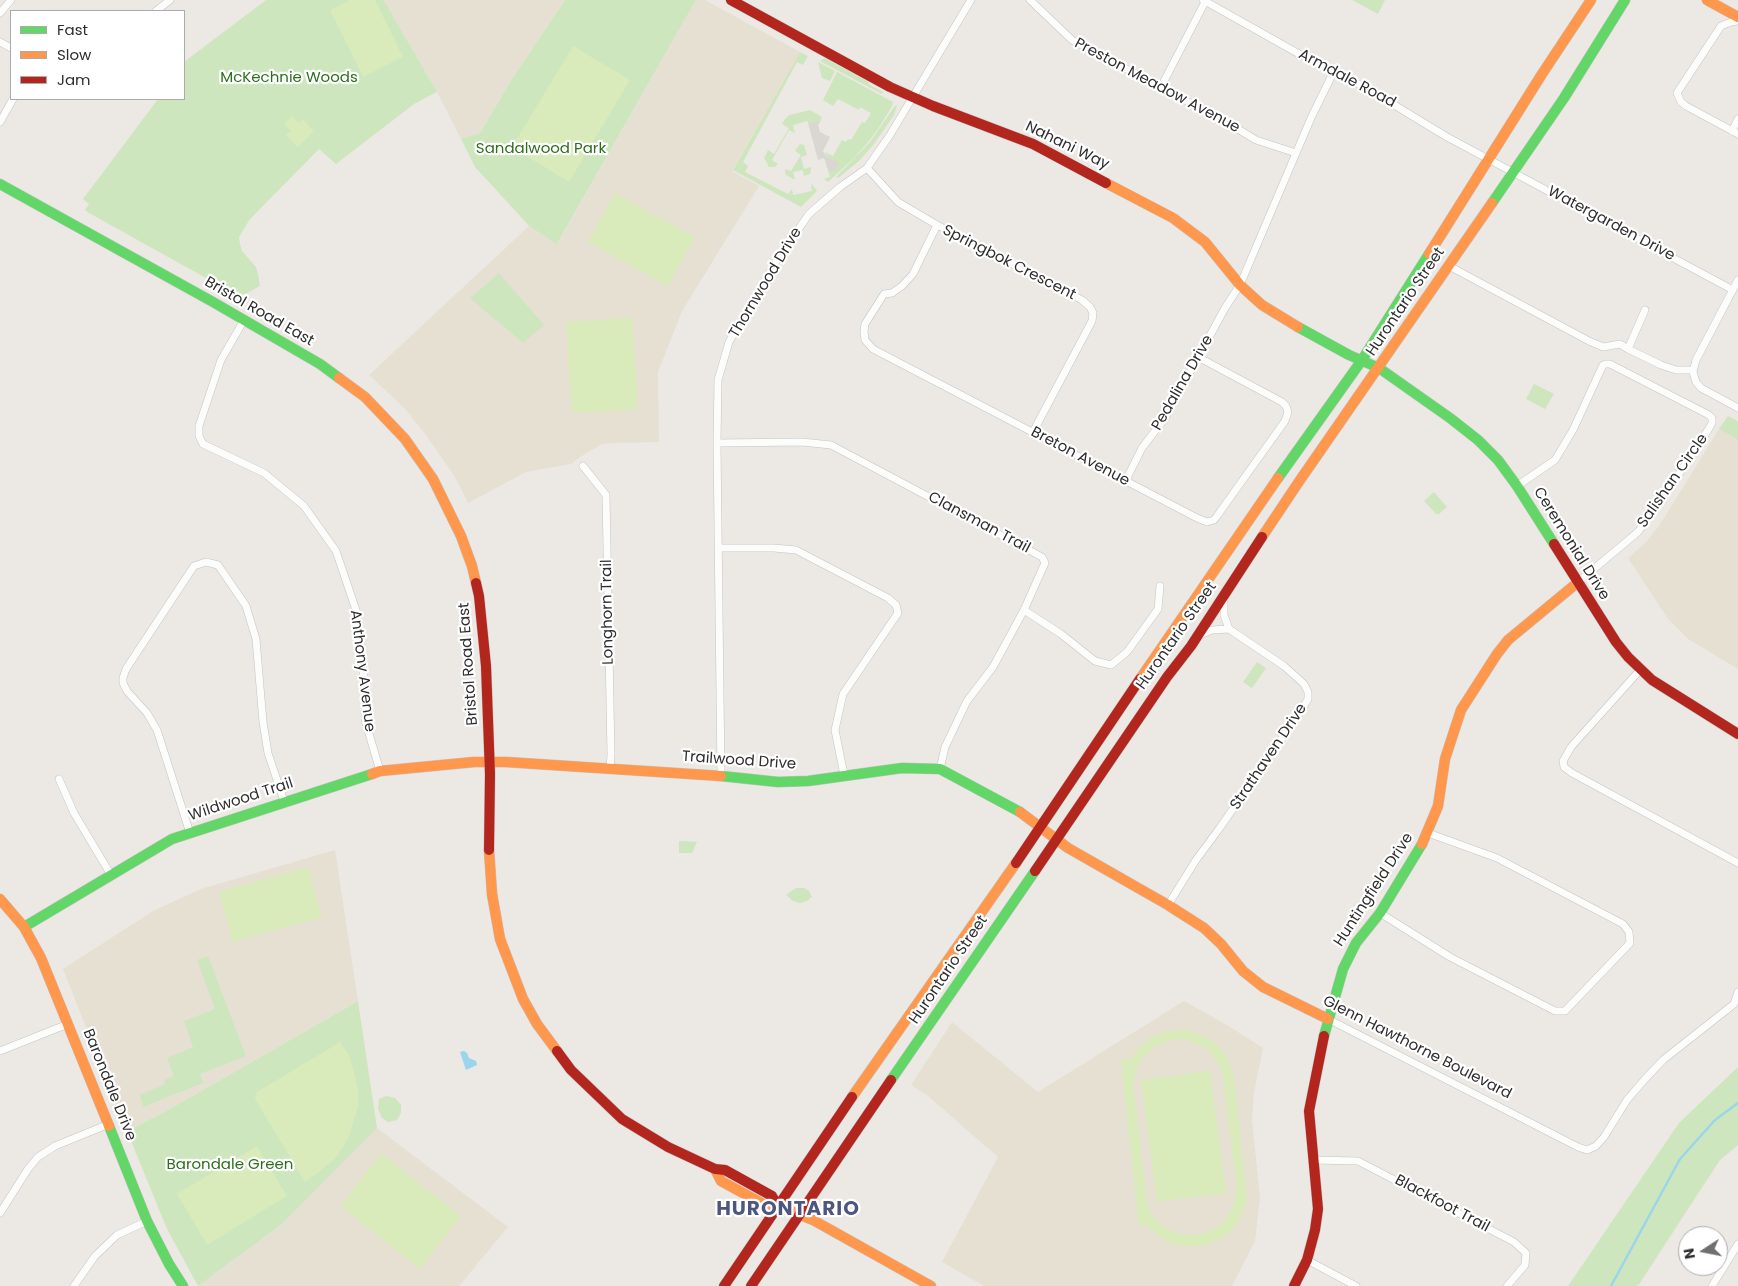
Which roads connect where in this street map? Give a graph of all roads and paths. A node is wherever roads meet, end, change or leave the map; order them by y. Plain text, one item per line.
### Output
1 (11, 0) edge
2 (170, 0) edge
3 (731, 0) edge
4 (971, 0) edge
5 (1030, 0) edge
6 (1625, 0) edge
7 (1634, 0) edge
8 (1707, 0) edge
9 (1204, 1) edge
10 (1589, 3) edge
11 (157, 10) edge
12 (0, 13) edge
13 (1615, 16) junction
14 (1738, 17) edge
15 (1738, 21) edge
16 (1333, 73) junction
17 (1161, 87) junction
18 (913, 97) junction
19 (12, 100) edge
20 (1738, 119) edge
21 (0, 122) edge
22 (1736, 131) edge
23 (1296, 153) junction
24 (1490, 158) junction
25 (867, 168) junction
26 (1514, 171) junction
27 (0, 184) edge
28 (937, 226) junction
29 (1449, 266) junction
30 (1738, 280) edge
31 (1240, 285) junction
32 (1733, 290) junction
33 (1645, 310) dead end
34 (244, 320) junction
35 (1628, 348) junction
36 (1198, 357) junction
37 (1362, 360) junction
38 (1379, 368) junction
39 (1693, 372) junction
40 (1738, 408) edge
41 (1033, 432) junction
42 (717, 443) junction
43 (583, 466) dead end
44 (1126, 480) junction
45 (1517, 486) junction
46 (719, 548) junction
47 (1577, 583) junction
48 (1160, 586) dead end
49 (1225, 594) junction
50 (1024, 610) junction
51 (1229, 629) junction
52 (1191, 646) junction
53 (1640, 670) junction
54 (1738, 734) edge
55 (489, 762) junction
56 (610, 767) junction
57 (940, 769) junction
58 (380, 771) junction
59 (721, 775) junction
60 (844, 775) junction
61 (59, 779) dead end
62 (284, 802) junction
63 (1041, 827) junction
64 (190, 833) junction
65 (1428, 833) junction
66 (1057, 839) junction
67 (1738, 863) edge
68 (111, 875) junction
69 (0, 900) edge
70 (1168, 905) junction
71 (1380, 913) junction
72 (24, 927) junction
73 (1738, 992) edge
74 (1328, 1019) junction
75 (68, 1024) junction
76 (0, 1051) edge
77 (109, 1124) junction
78 (1314, 1160) junction
79 (778, 1206) junction
80 (0, 1213) edge
81 (801, 1214) junction
82 (148, 1221) junction
83 (1738, 1244) edge
84 (1306, 1260) junction
85 (74, 1286) edge
86 (183, 1286) edge
87 (724, 1286) edge
88 (751, 1286) edge
89 (932, 1286) edge
90 (1294, 1286) edge
91 (1356, 1286) edge
92 (1507, 1286) edge
93 (1712, 1286) edge

1 - 12 street
2 - 11 street
3 - 18 street, Nahani Way
4 - 18 street, Thornwood Drive
5 - 17 street, Preston Meadow Avenue
6 - 13 street, Hurontario Street
7 - 13 street
8 - 14 street
9 - 16 street, Armdale Road
9 - 17 street
10 - 24 street, Hurontario Street
13 - 26 street, Hurontario Street
15 - 22 street
16 - 23 street, Pedalina Drive
16 - 24 street, Armdale Road
17 - 23 street, Preston Meadow Avenue
18 - 25 street, Thornwood Drive
18 - 31 street, Nahani Way
19 - 21 street
20 - 22 street
23 - 31 street, Pedalina Drive
24 - 26 street, Watergarden Drive
24 - 37 street, Hurontario Street
25 - 28 street, Springbok Crescent
25 - 42 street, Thornwood Drive
26 - 29 street, Hurontario Street
26 - 32 street, Watergarden Drive
27 - 34 street, Bristol Road East
28 - 41 street, Springbok Crescent
28 - 41 street, Breton Avenue
29 - 35 street
29 - 38 street, Hurontario Street
30 - 32 street
31 - 36 street, Pedalina Drive
31 - 37 street, Nahani Way
32 - 39 street
33 - 35 street
34 - 55 street, Bristol Road East
34 - 58 street, Anthony Avenue
35 - 39 street
36 - 44 street, Pedalina Drive
36 - 44 street, Breton Avenue
37 - 38 street, Ceremonial Drive
37 - 63 street, Hurontario Street
38 - 45 street, Ceremonial Drive
38 - 49 street, Hurontario Street
39 - 40 street
41 - 44 street, Breton Avenue
42 - 46 street, Thornwood Drive
42 - 50 street, Clansman Trail
43 - 56 street, Longhorn Trail
45 - 47 street, Ceremonial Drive
45 - 47 street, Salishan Circle
46 - 59 street, Thornwood Drive
46 - 60 street
47 - 53 street, Ceremonial Drive
47 - 65 street, Huntingfield Drive
48 - 50 street
49 - 51 street
49 - 52 street, Hurontario Street
50 - 57 street, Clansman Trail
51 - 52 street
51 - 70 street, Strathaven Drive
52 - 66 street, Hurontario Street
53 - 54 street, Ceremonial Drive
53 - 67 street
55 - 56 street, Trailwood Drive
55 - 58 street, Wildwood Trail
55 - 79 street, Bristol Road East
56 - 59 street, Trailwood Drive
57 - 60 street, Trailwood Drive
57 - 63 street, Trailwood Drive
58 - 62 street, Wildwood Trail
59 - 60 street, Trailwood Drive
61 - 68 street
62 - 64 street, Wildwood Trail
62 - 64 street
63 - 66 street, Trailwood Drive
63 - 79 street, Hurontario Street
64 - 68 street, Wildwood Trail
65 - 71 street, Huntingfield Drive
65 - 71 street
66 - 70 street, Glenn Hawthorne Boulevard
66 - 81 street, Hurontario Street
68 - 72 street, Wildwood Trail
69 - 72 street, Barondale Drive
70 - 74 street, Glenn Hawthorne Boulevard
71 - 74 street, Huntingfield Drive
72 - 75 street, Barondale Drive
73 - 74 street, Glenn Hawthorne Boulevard
74 - 78 street, Huntingfield Drive
75 - 76 street
75 - 77 street, Barondale Drive
77 - 80 street
77 - 82 street, Barondale Drive
78 - 84 street, Huntingfield Drive
78 - 92 street, Blackfoot Trail
79 - 81 street, Bristol Road East
79 - 87 street, Hurontario Street
81 - 88 street, Hurontario Street
81 - 89 street, Bristol Road East
82 - 85 street
82 - 86 street, Barondale Drive
83 - 93 street
84 - 90 street, Huntingfield Drive
84 - 91 street

